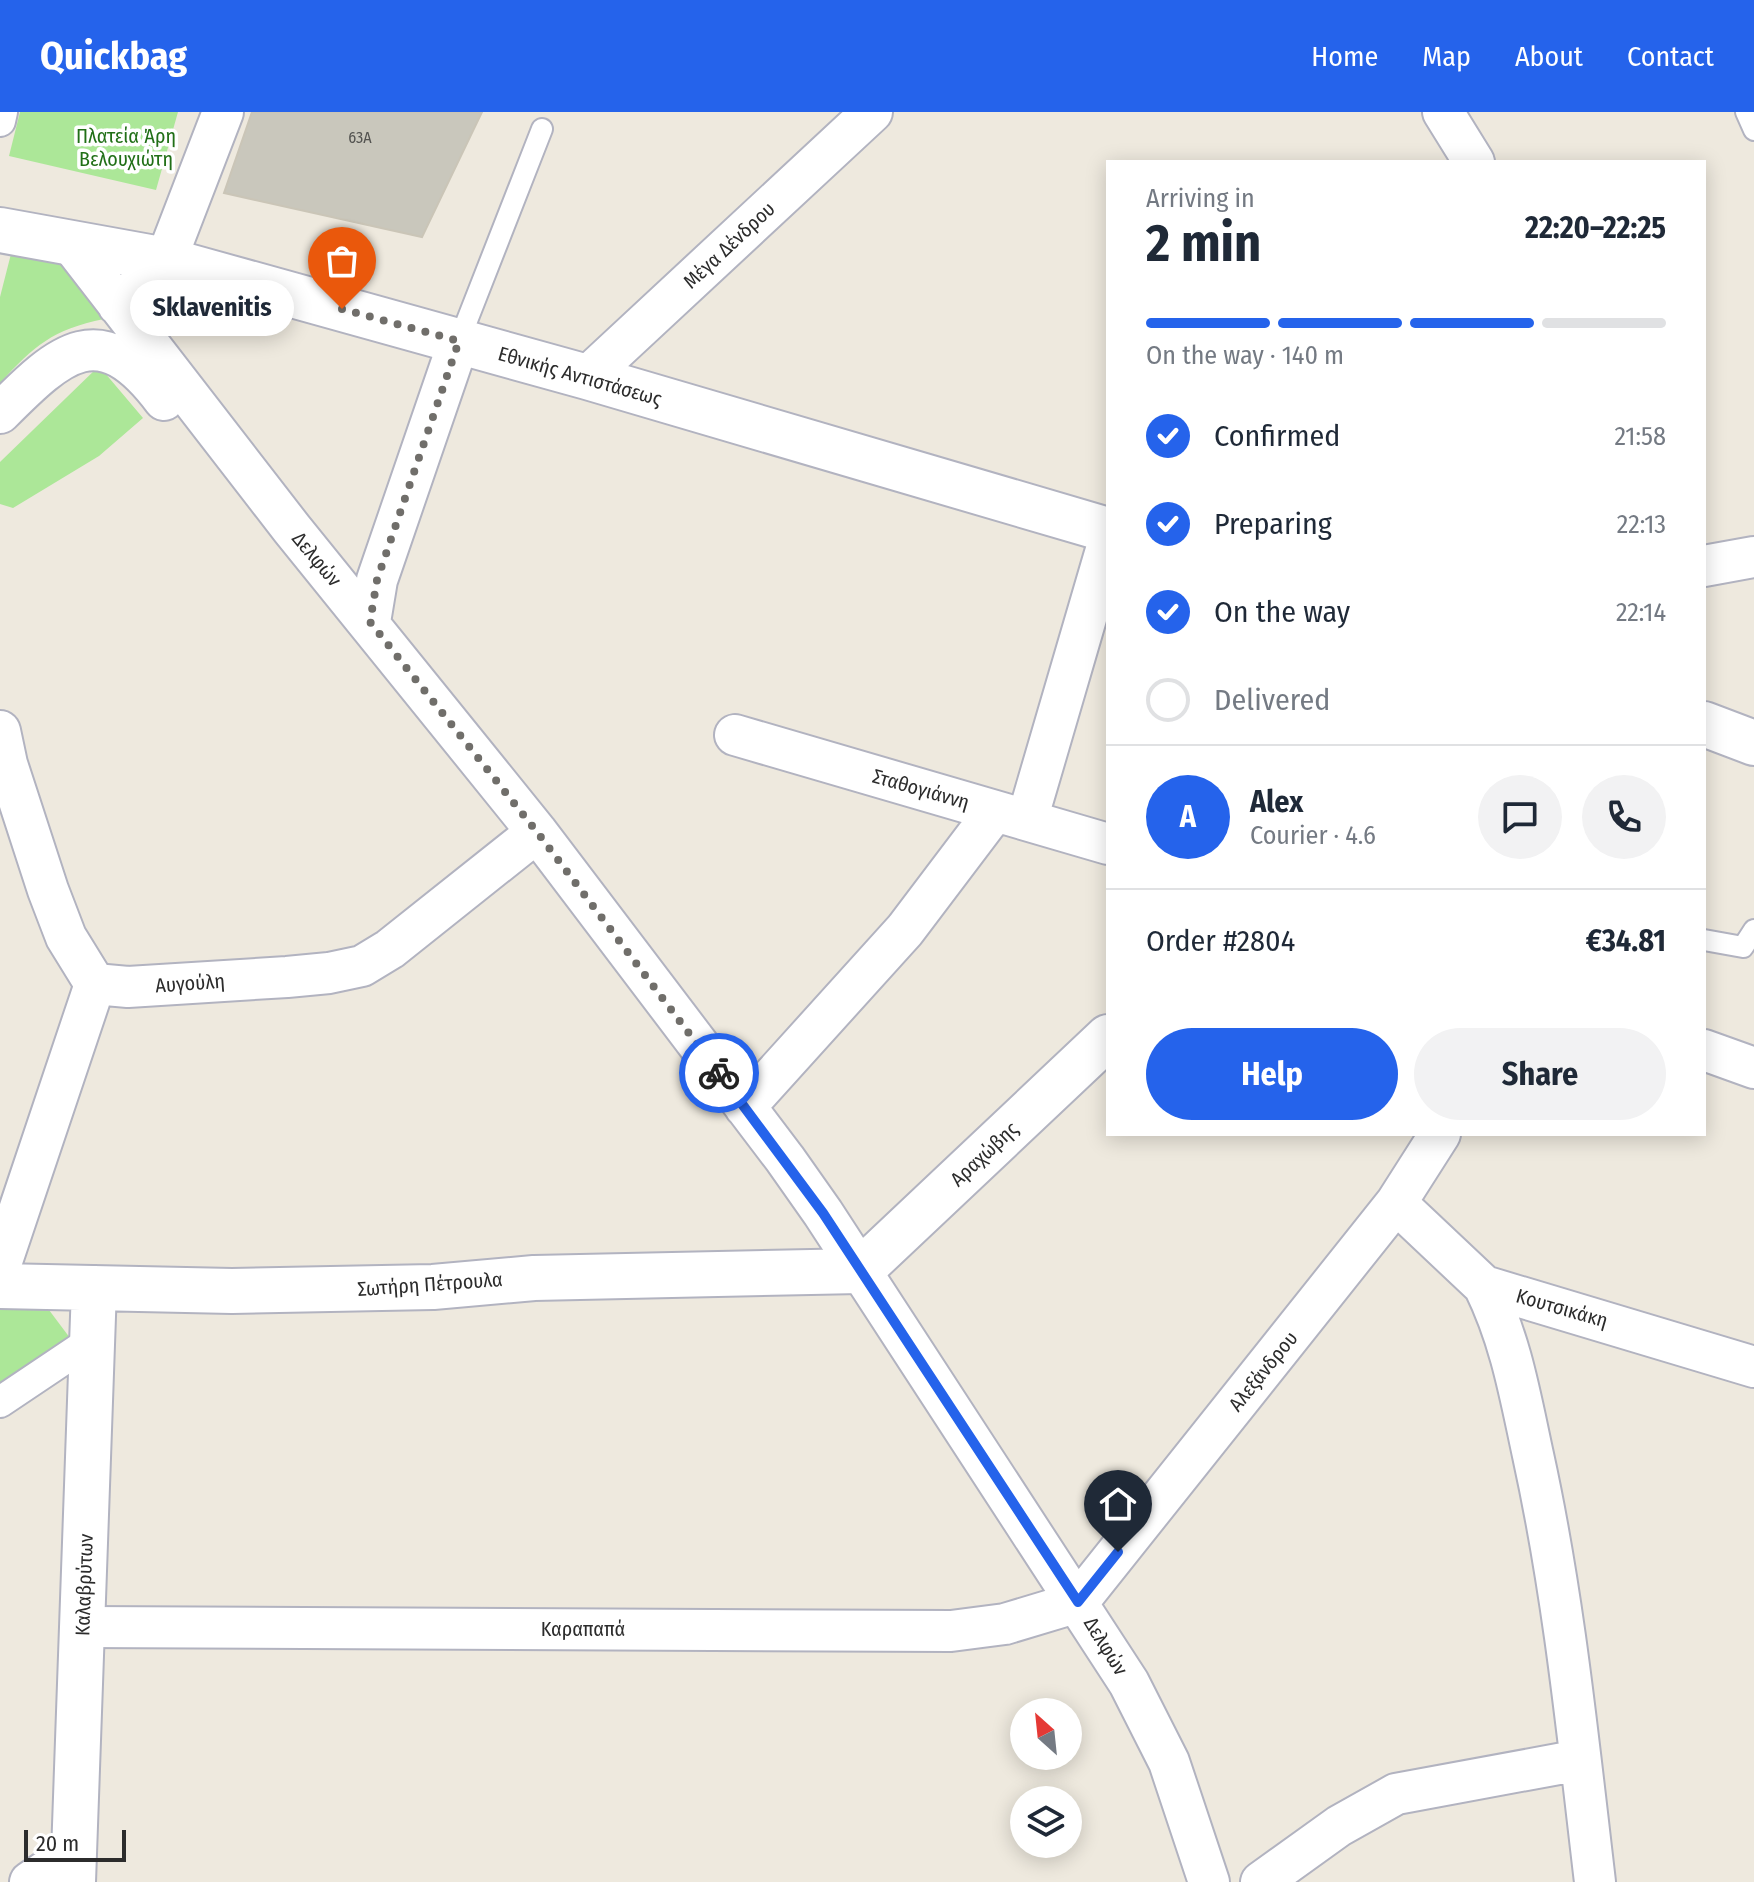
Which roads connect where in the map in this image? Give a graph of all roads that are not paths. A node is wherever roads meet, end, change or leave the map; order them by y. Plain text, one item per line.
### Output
1 (2, 112) edge
2 (223, 112) edge
3 (872, 112) edge
4 (1443, 112) edge
5 (1746, 112) edge
6 (0, 121) edge
7 (542, 129) dead end
8 (1754, 130) edge
9 (1473, 160) edge
10 (2, 238) edge
11 (70, 242) junction
12 (166, 260) junction
13 (118, 305) junction
14 (459, 341) junction
15 (587, 377) junction
16 (0, 413) edge
17 (292, 529) junction
18 (1106, 529) edge
19 (1106, 549) edge
20 (1754, 557) edge
21 (1706, 566) edge
22 (370, 622) junction
23 (1706, 725) edge
24 (0, 731) edge
25 (735, 735) dead end
26 (1754, 743) edge
27 (1011, 816) junction
28 (537, 832) junction
29 (1106, 843) edge
30 (1754, 930) edge
31 (1706, 940) edge
32 (95, 984) junction
33 (1106, 1039) edge
34 (1706, 1051) edge
35 (1754, 1068) edge
36 (745, 1107) junction
37 (1439, 1136) edge
38 (1396, 1203) junction
39 (0, 1267) edge
40 (860, 1271) junction
41 (0, 1286) edge
42 (1484, 1286) junction
43 (94, 1288) junction
44 (91, 1341) junction
45 (1754, 1367) edge
46 (0, 1402) edge
47 (1078, 1602) junction
48 (83, 1627) junction
49 (1580, 1760) junction
50 (74, 1867) edge
51 (30, 1882) edge
52 (1209, 1882) edge
53 (1261, 1882) edge
54 (1595, 1882) edge

1 - 6 street
2 - 12 street
3 - 15 street, Μέγα Δένδρου
4 - 9 street
5 - 8 lane
7 - 14 lane
10 - 11 street, Εθνικής Αντιστάσεως
11 - 12 street, Εθνικής Αντιστάσεως
11 - 13 street, Δελφών
12 - 13 street
12 - 14 street, Εθνικής Αντιστάσεως
13 - 17 street, Δελφών
14 - 15 street, Εθνικής Αντιστάσεως
14 - 22 street
15 - 18 street, Εθνικής Αντιστάσεως
16 - 17 street
17 - 22 street, Δελφών
19 - 27 street
20 - 21 street
22 - 28 street, Δελφών
23 - 26 street
24 - 32 street
25 - 27 street, Σταθογιάννη
27 - 29 street, Σταθογιάννη
27 - 36 street
28 - 32 street, Αυγούλη
28 - 36 street, Δελφών
30 - 31 lane
32 - 39 street
33 - 40 street, Αραχώβης
34 - 35 street
36 - 40 street, Δελφών
37 - 38 street, Αλεξάνδρου
38 - 42 street, Κουτσικάκη
38 - 47 street, Αλεξάνδρου
40 - 43 street, Σωτήρη Πέτρουλα
40 - 47 street, Δελφών
41 - 43 street, Σωτήρη Πέτρουλα
42 - 45 street, Κουτσικάκη
42 - 49 street
43 - 44 street, Καλαβρύτων
44 - 46 street
44 - 48 street, Καλαβρύτων
47 - 48 street, Καραπαπά
47 - 52 street, Δελφών
48 - 50 street, Καλαβρύτων
49 - 53 street
49 - 54 street
50 - 51 street

